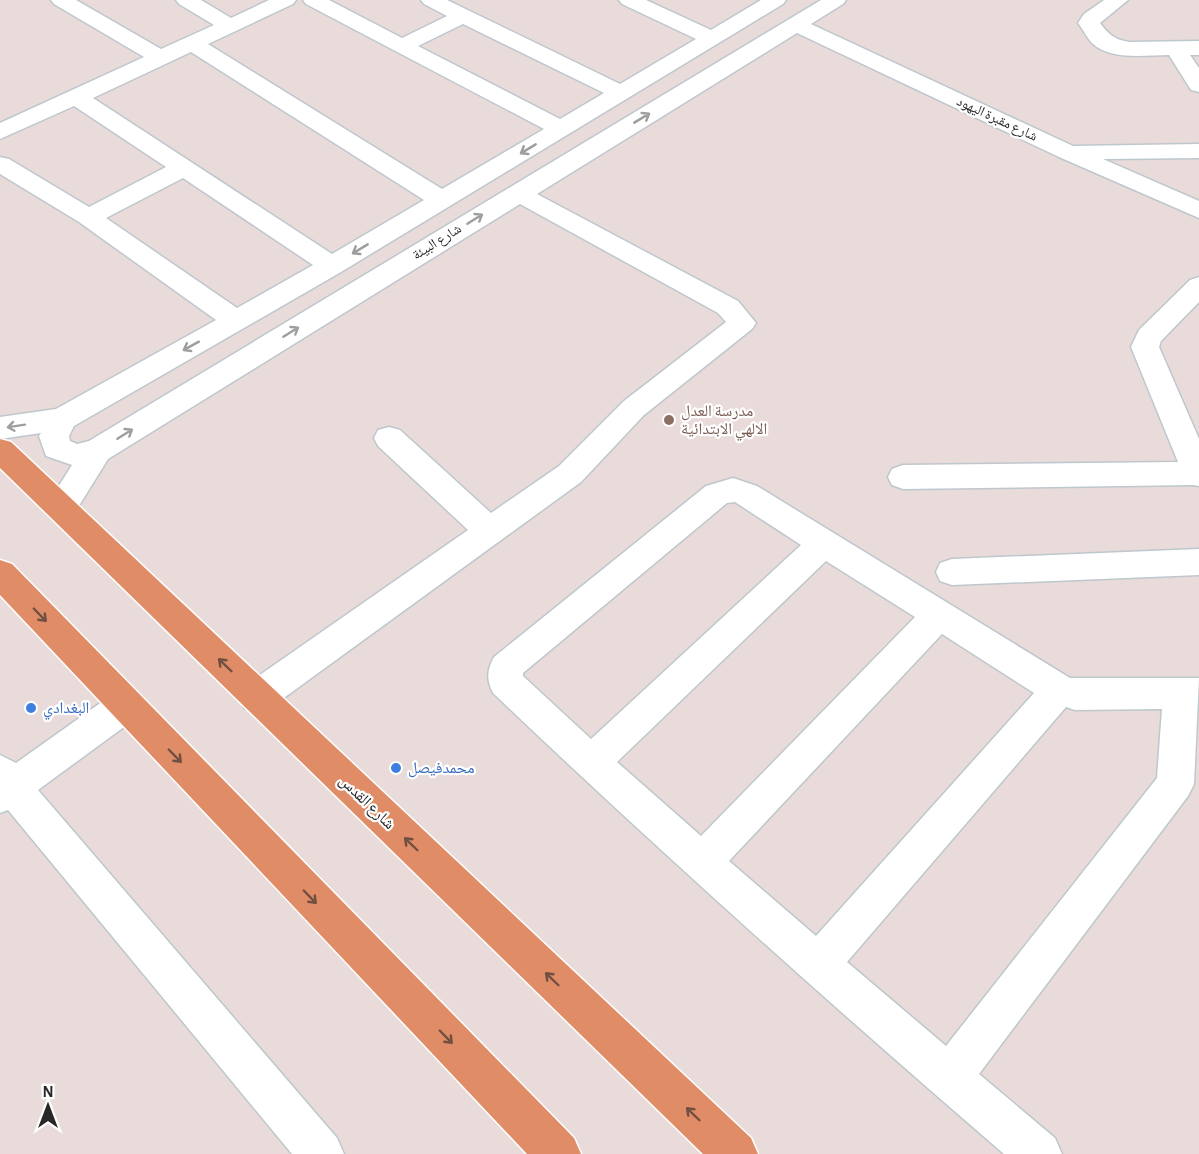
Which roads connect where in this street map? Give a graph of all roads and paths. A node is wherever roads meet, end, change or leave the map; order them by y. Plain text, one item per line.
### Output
1 (61, 0) edge
2 (186, 0) edge
3 (286, 0) edge
4 (313, 0) edge
5 (431, 0) edge
6 (629, 0) edge
7 (776, 0) edge
8 (836, 0) edge
9 (1118, 0) edge
10 (464, 16) junction
11 (796, 25) junction
12 (230, 26) junction
13 (712, 38) junction
14 (192, 44) junction
15 (402, 46) junction
16 (1175, 48) junction
17 (1199, 48) edge
18 (160, 58) junction
19 (1199, 85) edge
20 (621, 93) junction
21 (76, 97) junction
22 (5, 125) edge
23 (561, 129) junction
24 (1199, 151) edge
25 (1067, 152) junction
26 (0, 164) edge
27 (184, 168) junction
28 (517, 194) junction
29 (442, 200) junction
30 (1199, 210) edge
31 (88, 218) junction
32 (332, 266) junction
33 (1199, 286) edge
34 (236, 321) junction
35 (63, 418) junction
36 (0, 428) edge
37 (389, 438) dead end
38 (0, 450) edge
39 (97, 451) junction
40 (1199, 474) edge
41 (903, 477) dead end
42 (61, 508) junction
43 (490, 531) junction
44 (824, 543) junction
45 (1199, 562) edge
46 (952, 572) dead end
47 (0, 573) edge
48 (939, 615) junction
49 (1059, 690) junction
50 (1190, 693) edge
51 (257, 697) junction
52 (126, 705) junction
53 (591, 763) junction
54 (4, 785) edge
55 (703, 861) junction
56 (818, 965) junction
57 (949, 1077) junction
58 (321, 1154) edge
59 (558, 1154) edge
60 (735, 1154) edge
61 (1039, 1154) edge

1 - 18 street
2 - 12 street
3 - 12 street
4 - 15 street
5 - 10 street
6 - 13 street
7 - 13 street, شارع البيئة
8 - 11 street, شارع البيئة
9 - 16 street
10 - 15 street
10 - 20 street
11 - 25 street, شارع مقبرة اليهود
28 -> 11 street, شارع البيئة
12 - 14 street
13 - 20 street, شارع البيئة
14 - 18 street
14 - 29 street
15 - 23 street
16 - 17 street
16 - 19 street
18 - 21 street
20 - 23 street, شارع البيئة
21 - 22 street
21 - 27 street
23 -> 29 street, شارع البيئة
24 - 25 street
25 - 30 street, شارع مقبرة اليهود
26 - 31 street
27 - 31 street
27 - 32 street
39 -> 28 street, شارع البيئة
28 - 43 street
29 -> 32 street, شارع البيئة
31 - 34 street
32 - 34 street, شارع البيئة
33 - 40 street
34 -> 35 street, شارع البيئة
35 -> 36 street, شارع البيئة
35 - 39 street
37 - 43 street
38 - 42 main road, شارع القدس
39 - 42 street, شارع البيئة
40 - 41 street
51 -> 42 main road, شارع القدس
43 - 51 street
44 - 48 street
44 - 53 street
44 - 53 street
45 - 46 street
47 -> 52 main road
48 - 49 street
48 - 55 street
49 - 50 street
49 - 56 street
50 - 57 street
60 -> 51 main road, شارع القدس
52 - 54 street
52 -> 59 main road
53 - 55 street
54 - 58 street
55 - 56 street
56 - 57 street
57 - 61 street

